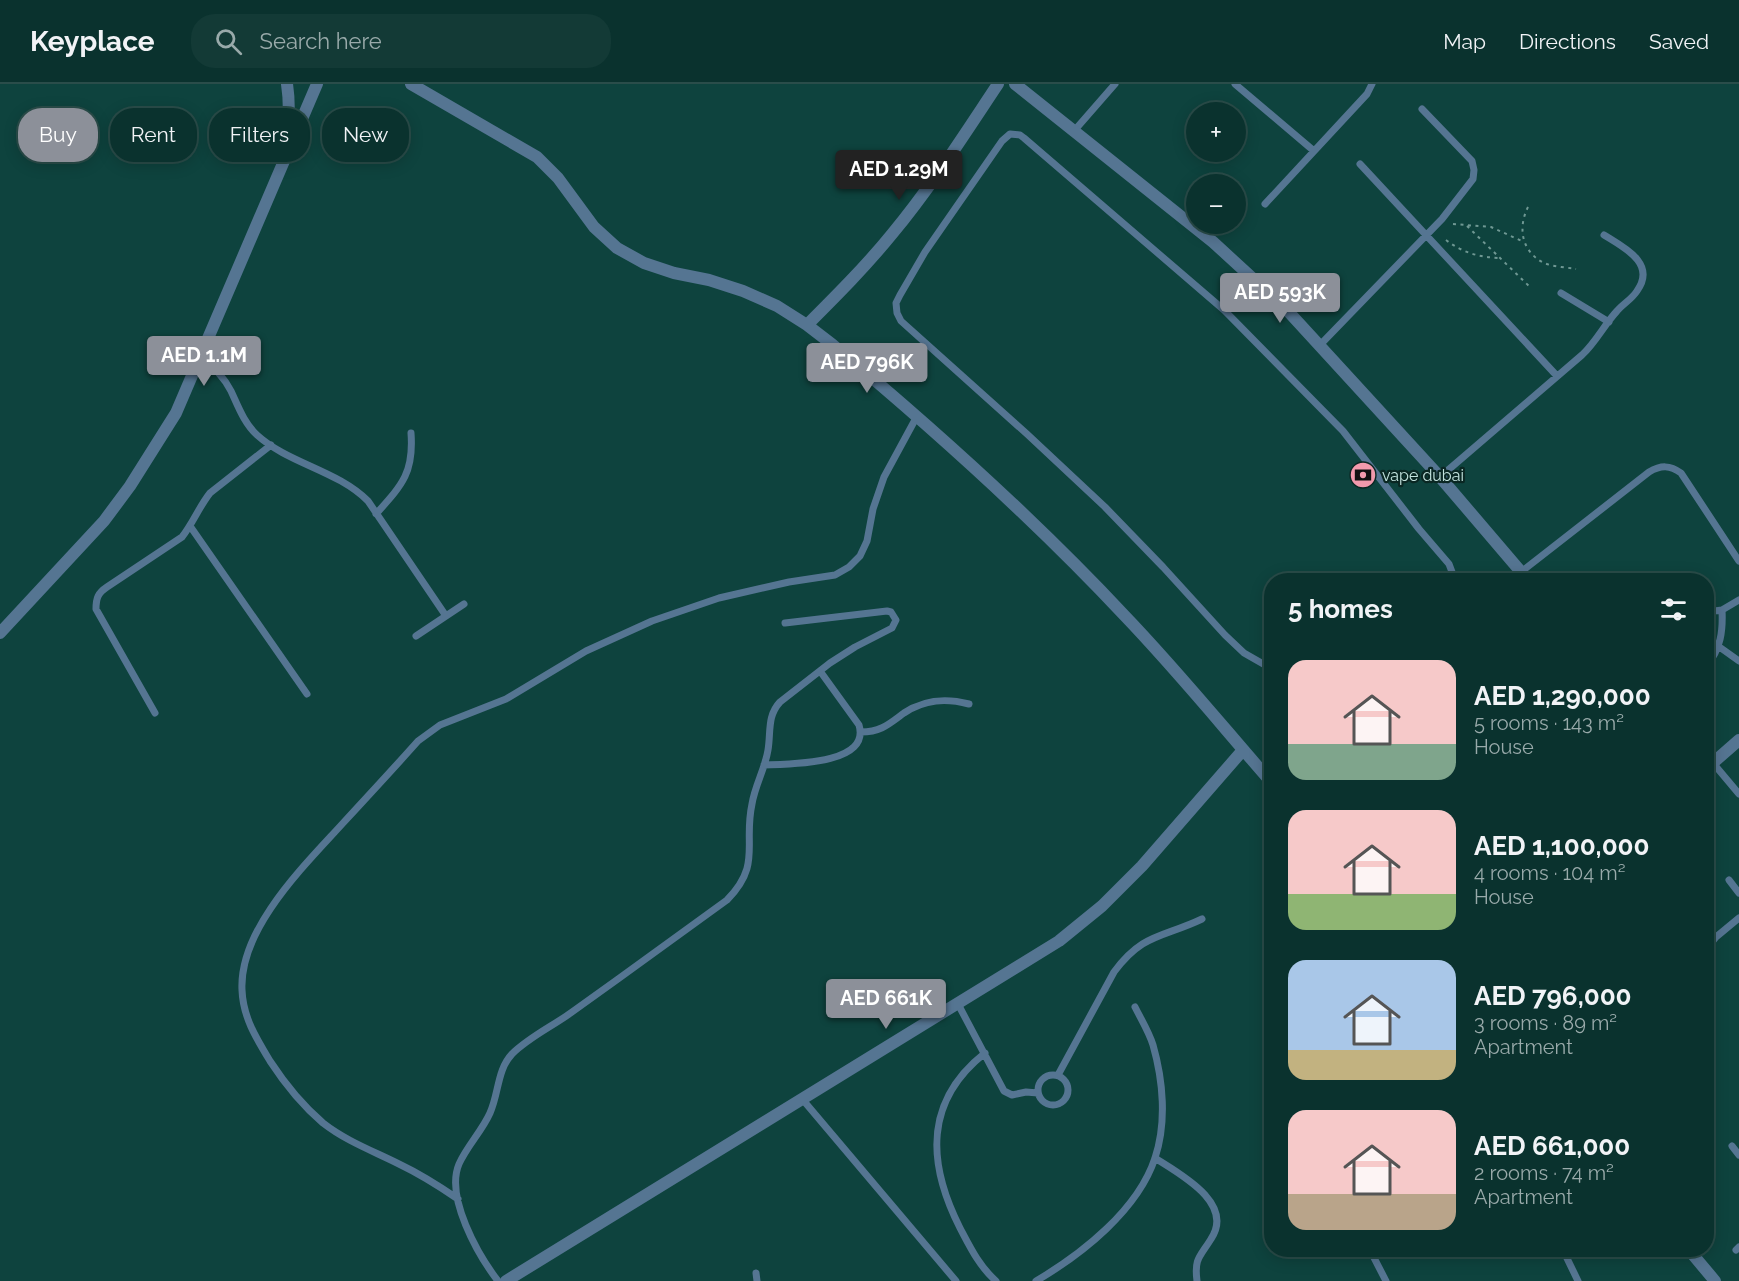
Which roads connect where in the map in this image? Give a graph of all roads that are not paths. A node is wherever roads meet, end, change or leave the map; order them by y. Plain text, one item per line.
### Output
1 (287, 84) edge
2 (317, 84) edge
3 (411, 84) edge
4 (998, 84) edge
5 (1015, 84) edge
6 (1115, 84) edge
7 (1235, 84) edge
8 (1372, 84) edge
9 (1422, 109) dead end
10 (1074, 131) junction
11 (1314, 151) junction
12 (1360, 164) dead end
13 (280, 169) junction
14 (1265, 204) dead end
15 (1425, 235) junction
16 (1604, 235) dead end
17 (1561, 293) dead end
18 (1609, 322) junction
19 (807, 325) junction
20 (1320, 345) junction
21 (200, 356) junction
22 (1557, 376) junction
23 (916, 418) junction
24 (411, 433) dead end
25 (271, 445) junction
26 (1440, 477) junction
27 (376, 514) junction
28 (190, 526) junction
29 (1739, 561) edge
30 (1452, 573) edge
31 (1522, 573) edge
32 (1529, 573) edge
33 (1739, 600) edge
34 (464, 604) dead end
35 (1722, 610) junction
36 (1714, 611) edge
37 (446, 616) junction
38 (785, 623) dead end
39 (0, 633) edge
40 (416, 636) dead end
41 (1718, 646) junction
42 (1714, 653) edge
43 (1739, 661) edge
44 (1264, 664) edge
45 (820, 671) junction
46 (308, 694) dead end
47 (969, 704) dead end
48 (155, 712) dead end
49 (861, 732) junction
50 (1739, 740) edge
51 (1243, 750) junction
52 (1714, 762) edge
53 (764, 765) junction
54 (1714, 770) edge
55 (1264, 774) edge
56 (1739, 794) edge
57 (1729, 880) dead end
58 (1739, 893) edge
59 (1739, 918) edge
60 (1202, 919) dead end
61 (1714, 939) edge
62 (958, 1004) junction
63 (1135, 1007) dead end
64 (985, 1053) junction
65 (1058, 1075) junction
66 (1038, 1093) junction
67 (802, 1100) junction
68 (1732, 1146) dead end
69 (1739, 1155) edge
70 (1155, 1158) junction
71 (458, 1199) junction
72 (1374, 1257) edge
73 (1566, 1257) edge
74 (1695, 1257) edge
75 (498, 1281) edge
76 (506, 1281) edge
77 (956, 1281) edge
78 (996, 1281) edge
79 (1036, 1281) edge
80 (1197, 1281) edge
81 (1386, 1281) edge
82 (1578, 1281) edge
83 (1715, 1281) edge

1 - 13 street
2 - 13 street
3 - 19 street
4 - 19 street
5 - 10 street
6 - 10 lane
7 - 11 lane
8 - 11 lane
9 - 15 lane
10 - 20 street
11 - 14 lane
12 - 15 lane
13 - 21 street
15 - 20 lane
15 - 22 lane
16 - 18 lane
17 - 18 lane
18 - 22 lane
19 - 23 street
20 - 26 street
21 - 25 lane
21 - 39 street
22 - 26 lane
23 - 51 street
23 - 71 lane
24 - 27 lane
25 - 27 lane
25 - 28 lane
26 - 31 street
27 - 37 lane
28 - 46 lane
28 - 48 lane
29 - 32 lane
30 - 44 lane
33 - 35 lane
34 - 37 lane
35 - 36 lane
35 - 41 lane
37 - 40 lane
38 - 45 lane
41 - 42 lane
41 - 43 lane
45 - 49 lane
45 - 53 lane
47 - 49 lane
49 - 53 lane
50 - 52 street
51 - 55 street
51 - 62 street
53 - 71 lane
54 - 56 lane
57 - 58 lane
59 - 61 lane
60 - 65 lane
62 - 64 lane
62 - 67 street
63 - 70 lane
64 - 66 lane
64 - 78 lane
65 - 66 lane
65 - 66 lane
67 - 76 street
67 - 77 lane
68 - 69 lane
70 - 79 lane
70 - 80 lane
71 - 75 lane
72 - 81 lane
73 - 82 lane
74 - 83 street

